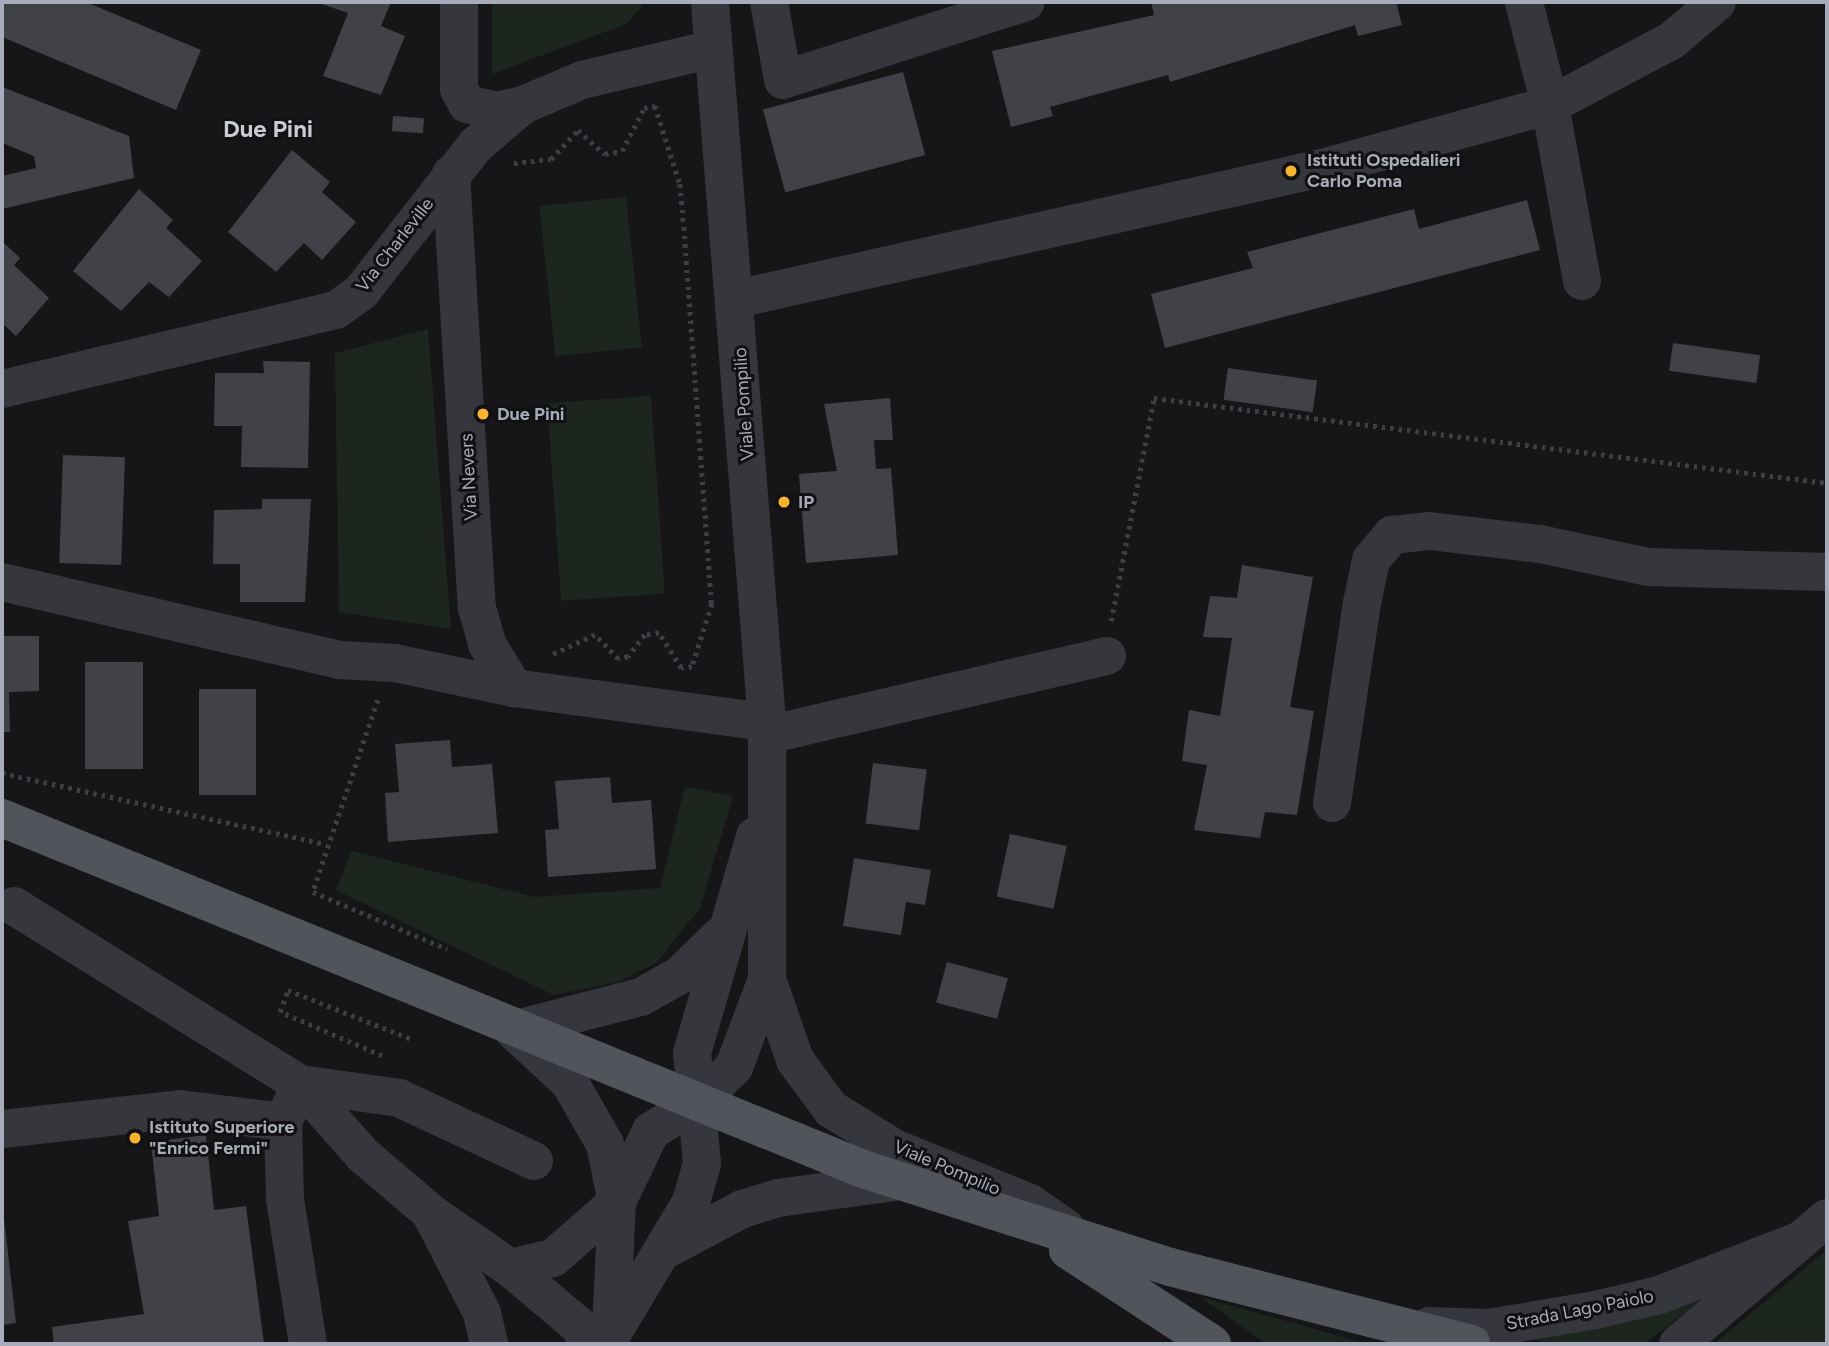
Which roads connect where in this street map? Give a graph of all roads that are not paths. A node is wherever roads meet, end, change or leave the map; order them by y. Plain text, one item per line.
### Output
1 (459, 2) edge
2 (710, 2) edge
3 (769, 2) edge
4 (1026, 2) edge
5 (1524, 2) edge
6 (1717, 2) edge
7 (713, 50) junction
8 (523, 105) junction
9 (1550, 105) junction
10 (458, 166) junction
11 (1582, 281) dead end
12 (736, 299) junction
13 (2, 389) edge
14 (1827, 572) edge
15 (2, 582) edge
16 (1108, 645) road end
17 (510, 682) junction
18 (767, 729) junction
19 (1332, 803) dead end
20 (765, 807) junction
21 (2, 818) edge
22 (2, 835) edge
23 (76, 852) junction
24 (13, 906) dead end
25 (723, 934) junction
26 (767, 979) junction
27 (513, 1030) junction
28 (300, 1084) junction
29 (697, 1103) junction
30 (283, 1122) junction
31 (2, 1129) edge
32 (534, 1161) dead end
33 (900, 1181) junction
34 (617, 1202) junction
35 (431, 1213) junction
36 (1014, 1220) junction
37 (1813, 1230) edge
38 (1079, 1238) junction
39 (658, 1255) junction
40 (510, 1268) junction
41 (1394, 1325) junction
42 (485, 1329) edge
43 (602, 1340) edge
44 (308, 1344) edge
45 (514, 1344) edge
46 (1212, 1344) edge
47 (1471, 1344) edge
48 (1678, 1344) edge

1 - 8 street
2 - 7 street, Viale Pompilio
3 - 4 street
5 - 9 street
6 - 9 street
7 - 8 street, Via Charleville
7 - 12 street, Viale Pompilio
8 - 10 street, Via Charleville
9 - 11 street
9 - 12 street
10 - 13 street, Via Charleville
10 - 17 street, Via Nevers
12 - 18 street, Viale Pompilio
14 - 19 street
15 - 17 street
16 - 18 street
17 - 18 street
18 - 20 street, Viale Pompilio
20 - 25 street, Viale Pompilio
20 - 26 street, Viale Pompilio
21 - 23 main road
22 - 23 main road
23 - 27 main road
24 - 28 street
25 - 27 street, Viale Pompilio
25 - 29 street, Viale Pompilio
26 - 29 street, Viale Pompilio
26 - 38 street, Viale Pompilio
27 - 29 main road
27 - 34 street
28 - 30 street
28 - 32 street
28 - 35 street
29 - 33 main road
29 - 34 street
29 - 39 street
30 - 31 street
30 - 44 street
33 - 36 main road
33 - 39 street
34 - 40 street
34 - 43 street
35 - 40 street
35 - 42 street
36 - 38 main road
36 - 46 main road
37 - 41 street, Strada Lago Paiolo
37 - 48 street, Strada Lago Paiolo
38 - 41 main road
39 - 43 street
40 - 43 street
41 - 47 main road
42 - 45 street

